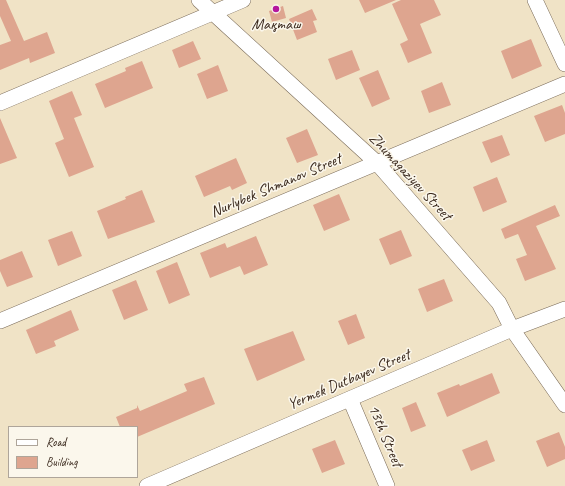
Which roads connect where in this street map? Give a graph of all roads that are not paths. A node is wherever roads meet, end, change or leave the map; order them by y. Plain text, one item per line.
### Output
1 (199, 0) edge
2 (242, 0) edge
3 (535, 0) edge
4 (212, 12) junction
5 (565, 64) edge
6 (565, 84) edge
7 (0, 103) edge
8 (377, 163) junction
9 (565, 308) edge
10 (0, 321) edge
11 (512, 329) junction
12 (350, 399) junction
13 (565, 405) edge
14 (147, 486) edge
15 (387, 486) edge

1 - 4 street, Zhumagaziyev Street
2 - 4 street
3 - 5 street
4 - 7 street
4 - 8 street, Zhumagaziyev Street
6 - 8 street, Nurlybek Shmanov Street
8 - 10 street, Nurlybek Shmanov Street
8 - 11 street, Zhumagaziyev Street
9 - 11 street, Yermek Dutbayev Street
11 - 12 street, Yermek Dutbayev Street
11 - 13 street, Zhumagaziyev Street
12 - 14 street, Yermek Dutbayev Street
12 - 15 street, 13th Street

